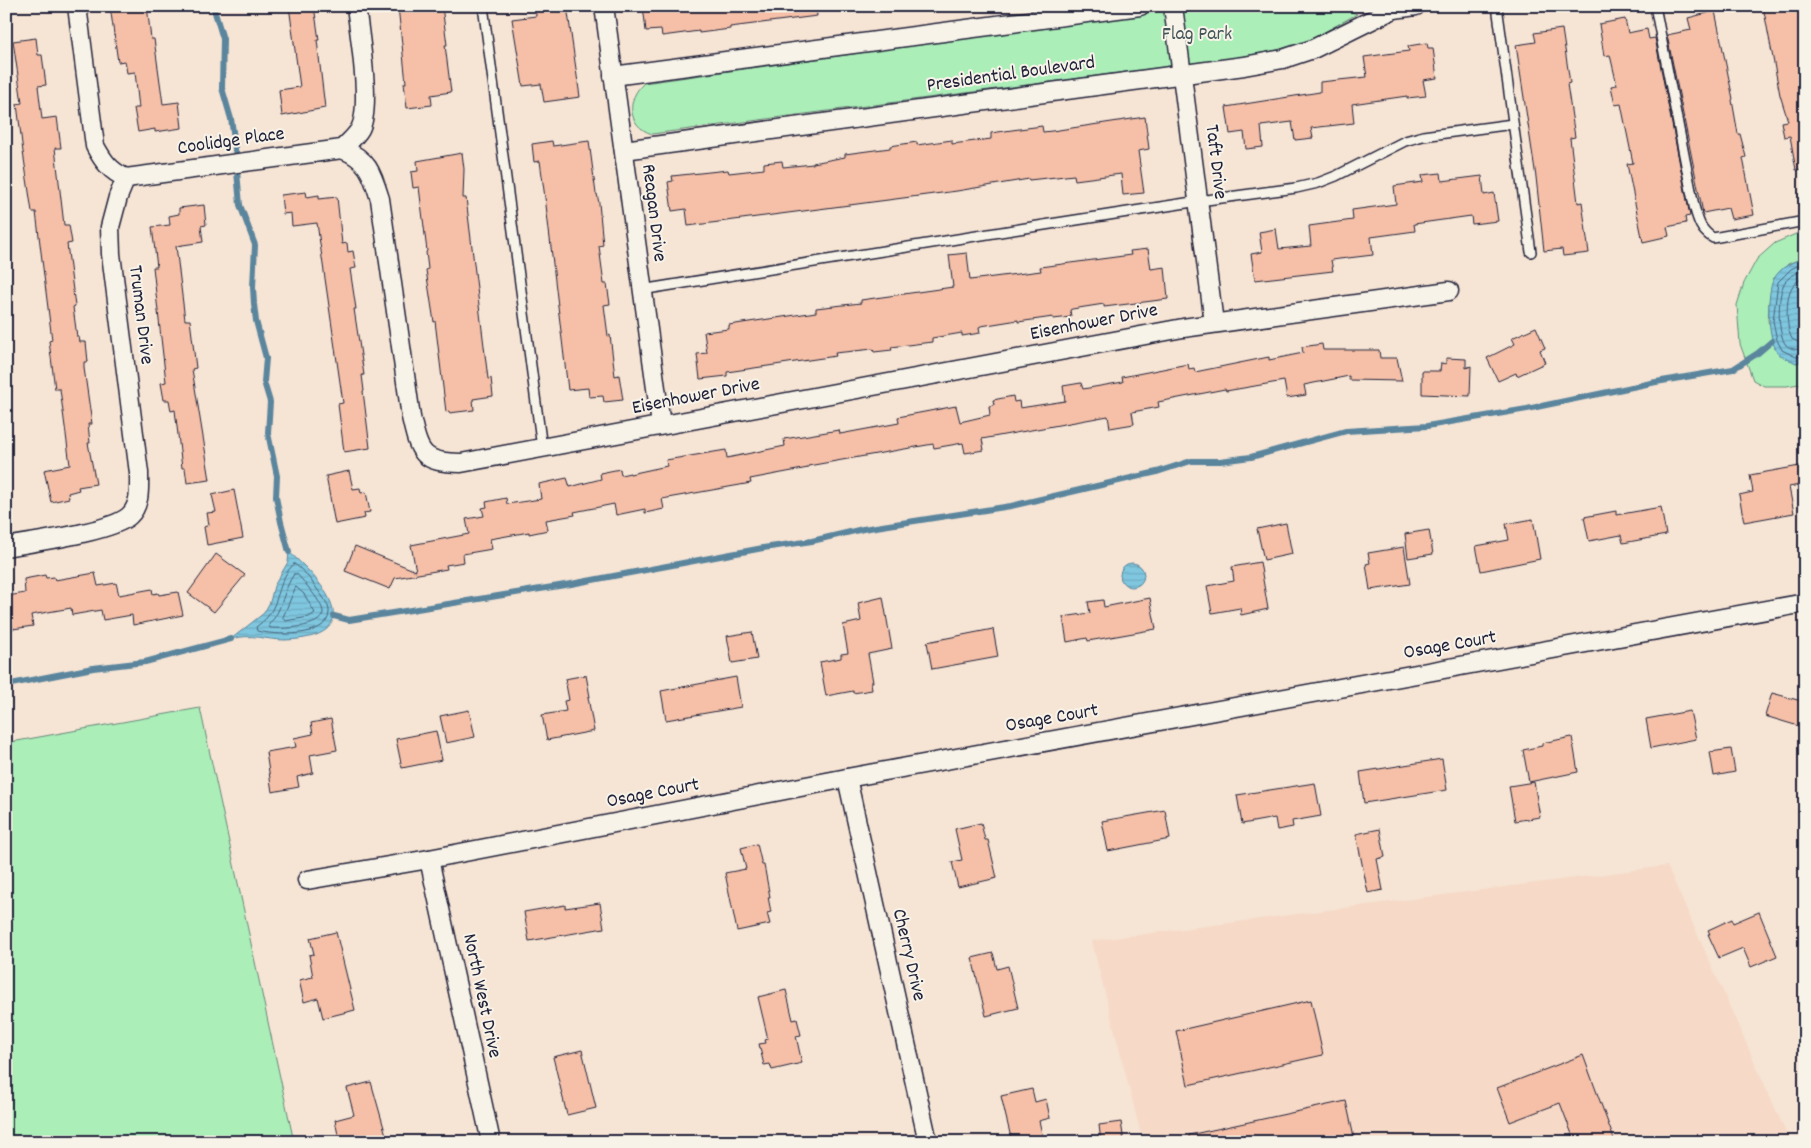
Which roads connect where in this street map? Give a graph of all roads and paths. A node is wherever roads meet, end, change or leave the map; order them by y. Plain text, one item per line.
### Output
1 (77, 6) edge
2 (356, 6) edge
3 (482, 6) edge
4 (604, 6) edge
5 (1140, 6) edge
6 (1173, 6) edge
7 (1416, 6) edge
8 (1497, 6) edge
9 (1655, 6) edge
10 (1386, 8) edge
11 (1055, 12) edge
12 (1183, 74) junction
13 (613, 76) junction
14 (1513, 124) junction
15 (342, 149) junction
16 (624, 150) junction
17 (126, 178) junction
18 (1199, 201) junction
19 (1805, 221) edge
20 (1531, 252) dead end
21 (641, 290) junction
22 (1449, 291) dead end
23 (1214, 323) junction
24 (661, 425) junction
25 (542, 448) junction
26 (6, 547) edge
27 (1805, 603) edge
28 (847, 778) junction
29 (430, 859) junction
30 (307, 880) dead end
31 (491, 1142) edge
32 (928, 1142) edge

1 - 17 street
2 - 15 street
3 - 25 lane
4 - 13 street, Reagan Drive
5 - 11 street
6 - 12 street, Taft Drive
7 - 10 street, Presidential Boulevard
8 - 14 lane
9 - 19 lane
10 - 12 street, Presidential Boulevard
11 - 13 street
12 - 16 street, Presidential Boulevard
12 - 18 street, Taft Drive
13 - 16 street, Reagan Drive
14 - 18 lane
14 - 20 lane
15 - 17 street, Coolidge Place
15 - 25 street, Eisenhower Drive
16 - 21 street, Reagan Drive
17 - 26 street, Truman Drive
18 - 21 lane
18 - 23 street, Taft Drive
21 - 24 street, Reagan Drive
22 - 23 street, Eisenhower Drive
23 - 24 street, Eisenhower Drive
24 - 25 street, Eisenhower Drive
27 - 28 street, Osage Court
28 - 29 street, Osage Court
28 - 32 street, Cherry Drive
29 - 30 street, Osage Court
29 - 31 street, North West Drive

